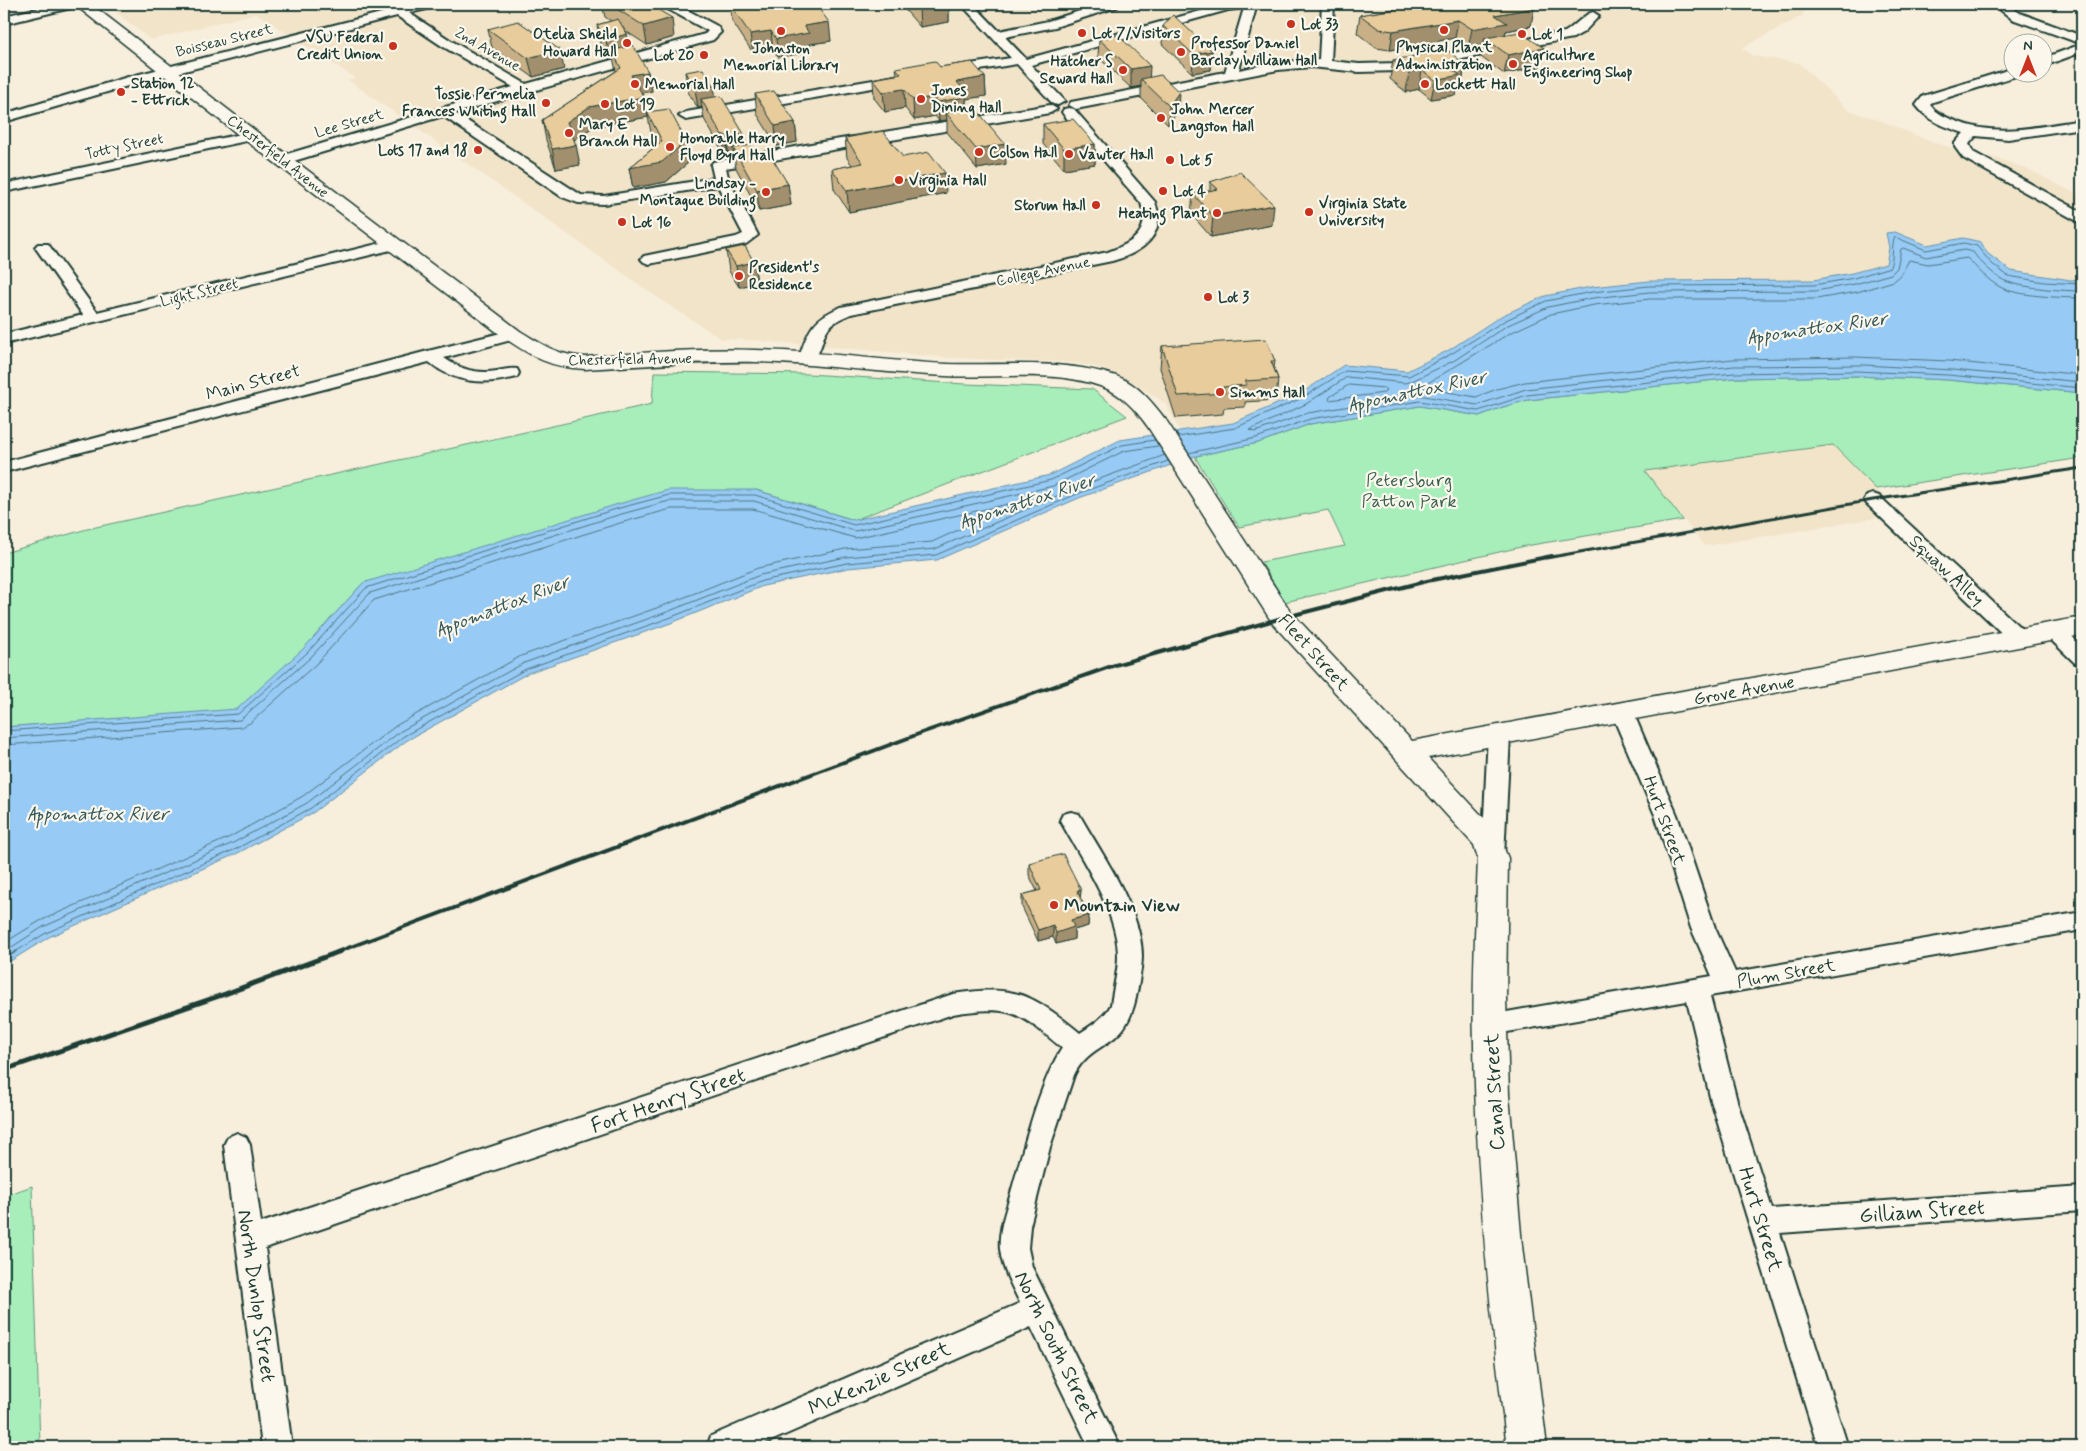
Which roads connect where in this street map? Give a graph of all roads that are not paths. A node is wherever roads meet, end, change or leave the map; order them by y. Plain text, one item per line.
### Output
1 (71, 4) edge
2 (82, 4) edge
3 (387, 4) edge
4 (432, 4) edge
5 (668, 4) edge
6 (968, 4) edge
7 (1113, 4) edge
8 (1251, 4) edge
9 (1328, 4) edge
10 (2000, 4) edge
11 (400, 12) junction
12 (1593, 16) dead end
13 (4, 20) edge
14 (997, 34) junction
15 (2082, 40) edge
16 (2082, 48) edge
17 (2054, 58) edge
18 (1022, 61) junction
19 (1325, 64) junction
20 (170, 71) junction
21 (933, 74) edge
22 (1230, 75) junction
23 (2004, 75) edge
24 (914, 77) edge
25 (524, 88) junction
26 (1063, 107) junction
27 (445, 112) junction
28 (686, 116) dead end
29 (4, 118) edge
30 (2082, 124) edge
31 (1974, 130) junction
32 (251, 136) junction
33 (282, 160) junction
34 (722, 181) junction
35 (4, 188) edge
36 (2082, 218) edge
37 (394, 246) junction
38 (43, 247) dead end
39 (650, 259) dead end
40 (93, 318) junction
41 (513, 335) junction
42 (4, 339) edge
43 (430, 355) junction
44 (806, 358) junction
45 (512, 373) dead end
46 (1158, 425) joint
47 (4, 467) edge
48 (1874, 500) dead end
49 (2082, 626) edge
50 (2054, 631) junction
51 (2020, 639) junction
52 (2082, 658) edge
53 (1622, 712) junction
54 (1499, 735) junction
55 (1405, 752) junction
56 (1071, 820) dead end
57 (1493, 858) junction
58 (2082, 921) edge
59 (1728, 984) junction
60 (1696, 989) junction
61 (1490, 1025) junction
62 (1079, 1047) junction
63 (237, 1145) dead end
64 (2082, 1200) edge
65 (1762, 1222) junction
66 (249, 1240) junction
67 (1037, 1310) junction
68 (277, 1447) edge
69 (722, 1447) edge
70 (1106, 1447) edge
71 (1527, 1447) edge
72 (1833, 1447) edge

1 - 13 street
2 - 20 main road, Chesterfield Avenue
3 - 11 street, 2nd Avenue
4 - 11 street, Boisseau Street
5 - 25 street, Lee Street
6 - 14 street
7 - 14 street
8 - 18 street
8 - 22 street
9 - 19 street
10 - 15 street
11 - 20 street, Boisseau Street
11 - 25 street, 2nd Avenue
12 - 19 street
14 - 18 street
16 - 17 street
18 - 21 street
18 - 26 street
19 - 22 street
20 - 29 street, Boisseau Street
20 - 32 main road, Chesterfield Avenue
22 - 26 street
23 - 31 street
24 - 28 street
25 - 27 street, Lee Street
26 - 34 street
26 - 44 street, College Avenue
27 - 33 street, Lee Street
27 - 34 street
30 - 31 street
31 - 36 street
32 - 33 main road, Chesterfield Avenue
32 - 35 street, Totty Street
33 - 37 main road, Chesterfield Avenue
34 - 39 street
37 - 40 street, Light Street
37 - 41 main road, Chesterfield Avenue
38 - 40 street
40 - 42 street, Light Street
41 - 43 street, Main Street
41 - 44 main road, Chesterfield Avenue
43 - 45 street
43 - 47 street, Main Street
44 - 46 main road, Chesterfield Avenue
46 - 55 main road, Fleet Street
48 - 51 street, Squaw Alley
49 - 50 main road, Grove Avenue
50 - 51 main road, Grove Avenue
50 - 52 street
51 - 53 main road, Grove Avenue
53 - 54 main road, Grove Avenue
53 - 59 street, Hurt Street
54 - 55 main road, Grove Avenue
54 - 57 street, Canal Street
55 - 57 main road, Fleet Street
56 - 62 street
57 - 61 main road, Canal Street
58 - 59 street, Plum Street
59 - 60 street, Plum Street
60 - 61 street, Plum Street
60 - 65 street, Hurt Street
61 - 71 main road, Canal Street
62 - 66 street, Fort Henry Street
62 - 67 street, North South Street
63 - 66 street, North Dunlop Street
64 - 65 street, Gilliam Street
65 - 72 street, Hurt Street
66 - 68 street, North Dunlop Street
67 - 69 street, McKenzie Street
67 - 70 street, North South Street

